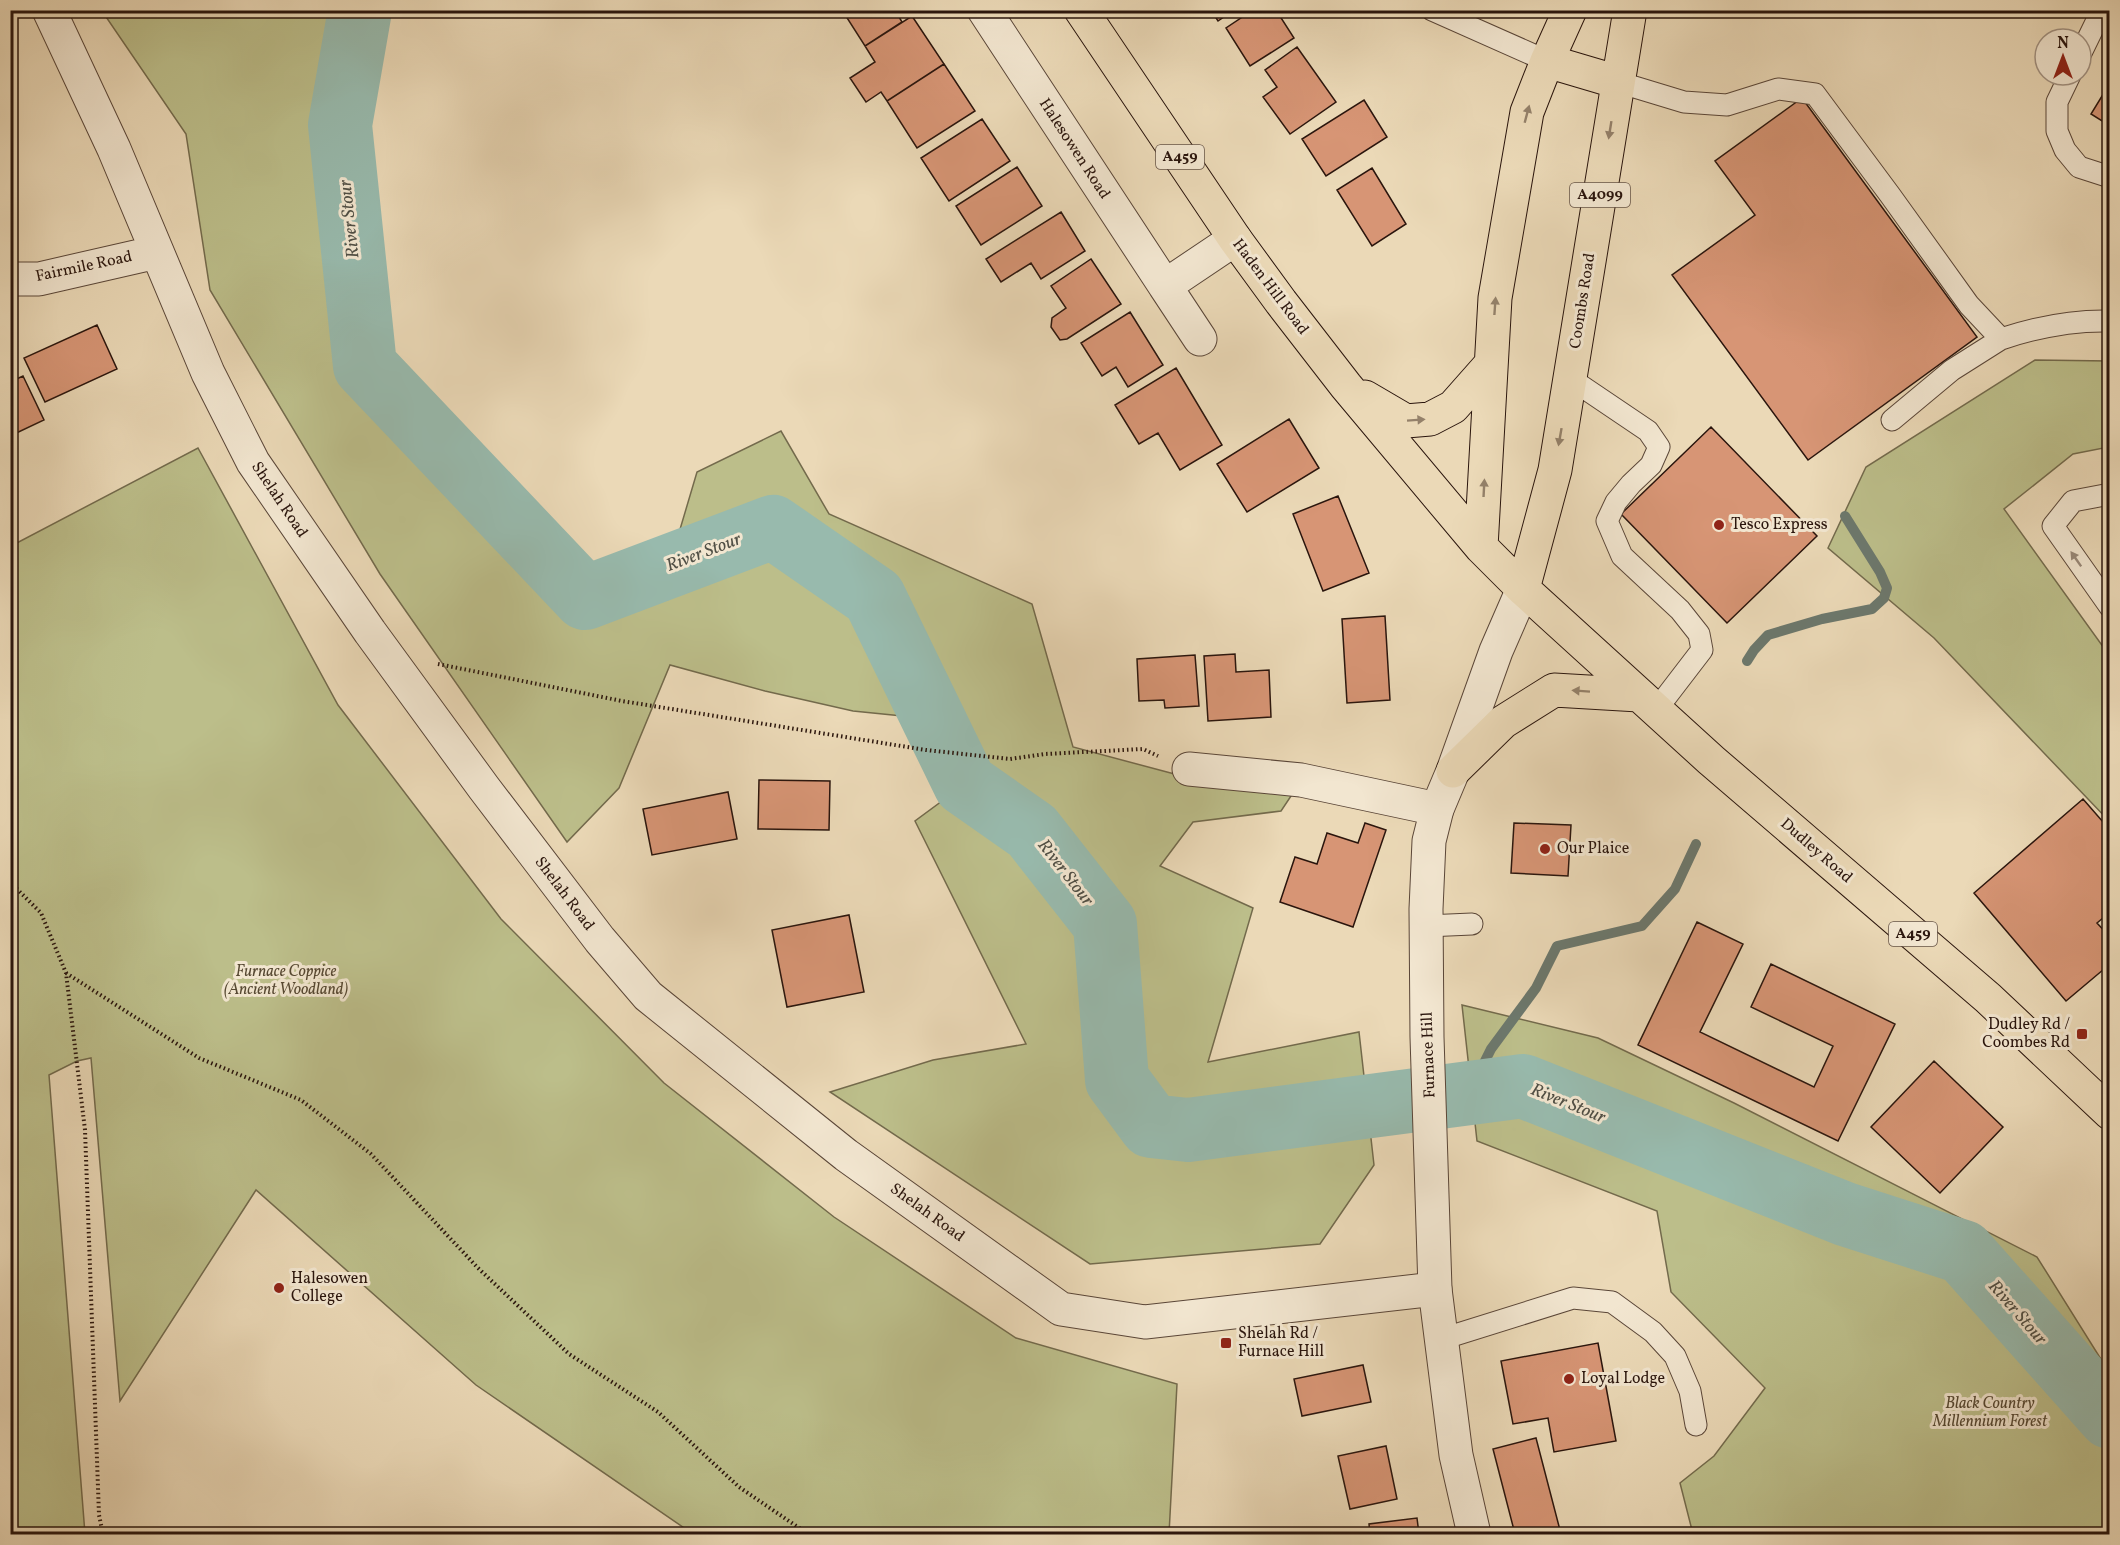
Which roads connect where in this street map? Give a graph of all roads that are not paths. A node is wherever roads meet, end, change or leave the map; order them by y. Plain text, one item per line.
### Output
1 (49, 10) edge
2 (984, 10) edge
3 (1081, 10) edge
4 (1432, 10) edge
5 (1570, 10) edge
6 (1630, 10) edge
7 (2102, 10) edge
8 (2093, 28) edge
9 (1547, 60) junction
10 (1618, 82) junction
11 (2064, 87) edge
12 (2109, 177) edge
13 (1235, 239) junction
14 (157, 252) junction
15 (10, 279) edge
16 (1165, 286) junction
17 (2109, 321) edge
18 (1200, 339) dead end
19 (2001, 339) junction
20 (1491, 364) junction
21 (1570, 379) junction
22 (1346, 386) junction
23 (1892, 420) dead end
24 (2109, 494) edge
25 (1481, 547) junction
26 (1523, 589) junction
27 (2107, 597) edge
28 (1648, 702) junction
29 (1189, 770) road end
30 (1453, 771) junction
31 (1437, 809) junction
32 (1472, 924) dead end
33 (1426, 926) junction
34 (2109, 1113) edge
35 (1435, 1289) junction
36 (1442, 1339) junction
37 (1696, 1425) dead end
38 (1474, 1534) edge

1 - 14 street, Shelah Road
2 - 16 street, Halesowen Road
3 - 13 main road, Haden Hill Road / A459
4 - 9 lane
5 - 9 main road
6 - 10 main road, Coombs Road / A4099
7 - 8 lane
9 - 10 main road
20 -> 9 main road
10 - 19 lane
10 -> 21 main road, Coombs Road / A4099
11 - 12 lane
13 - 16 street
13 - 22 main road, Haden Hill Road / A459
14 - 15 street, Fairmile Road
14 - 35 street, Shelah Road
16 - 18 street, Halesowen Road
17 - 19 lane
19 - 23 lane
22 -> 20 main road
25 -> 20 main road
21 -> 26 main road, Coombs Road / A4099
21 - 28 lane
22 - 25 main road, Haden Hill Road / A459
27 -> 24 lane
25 - 26 main road, A459
26 - 28 main road, Dudley Road / A459
26 - 30 street, Furnace Hill
28 -> 30 main road
28 - 34 main road, Dudley Road / A459
29 - 31 street
30 - 31 street, Furnace Hill
31 - 33 street, Furnace Hill
32 - 33 lane
33 - 35 street, Furnace Hill
35 - 36 street, Furnace Hill
36 - 37 lane
36 - 38 street, Furnace Hill

